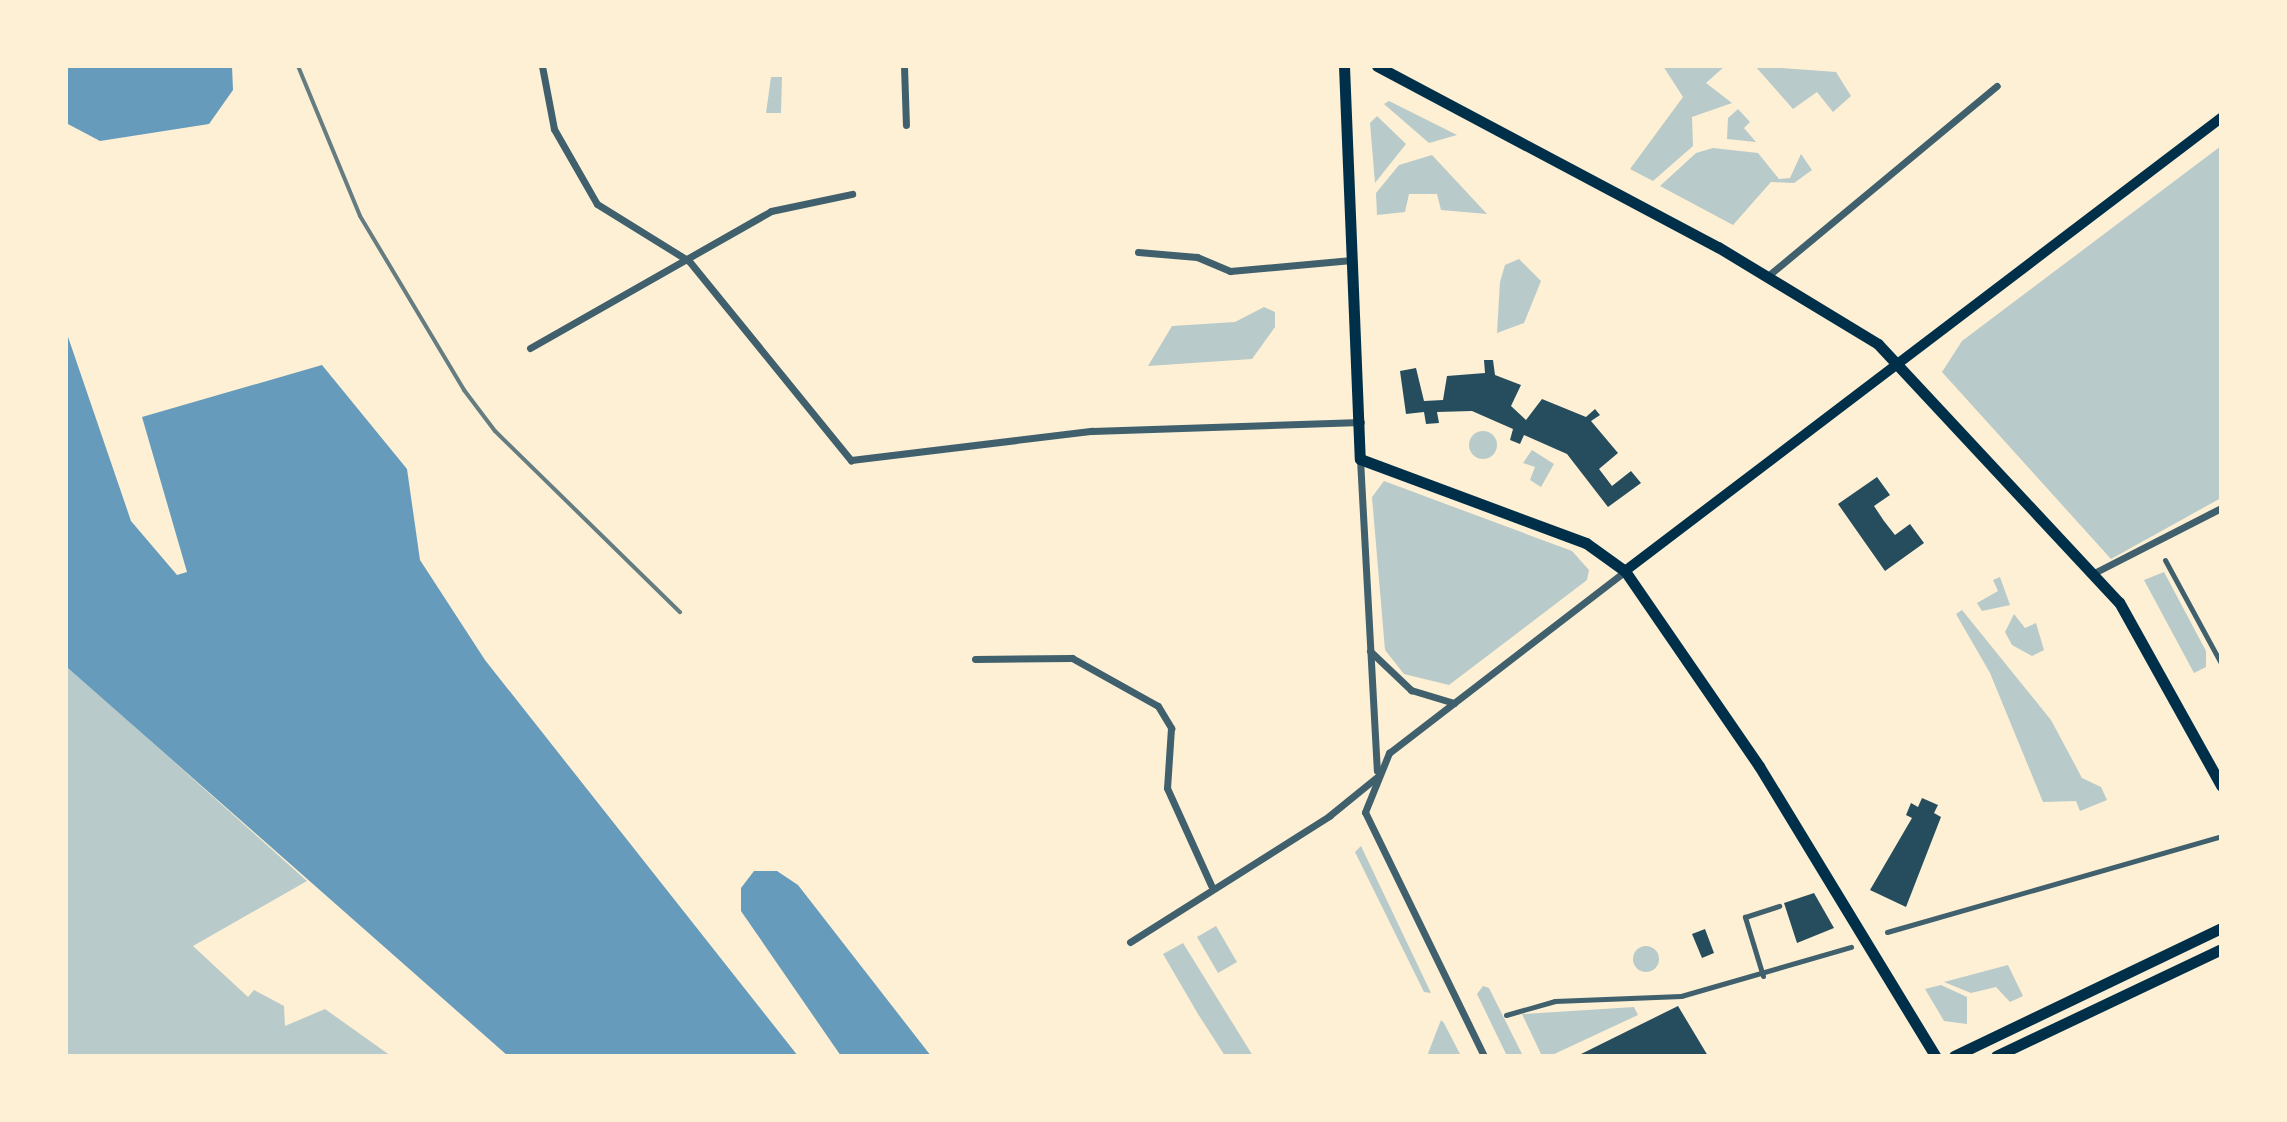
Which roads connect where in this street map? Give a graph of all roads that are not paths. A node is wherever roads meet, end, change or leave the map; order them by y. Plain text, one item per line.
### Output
1 (542, 66) edge
2 (904, 66) edge
3 (1344, 66) edge
4 (1377, 66) edge
5 (1997, 86) dead end
6 (2221, 118) edge
7 (906, 125) dead end
8 (852, 194) dead end
9 (1138, 252) dead end
10 (1352, 260) junction
11 (689, 261) junction
12 (1769, 275) junction
13 (530, 348) dead end
14 (1898, 363) junction
15 (1361, 422) junction
16 (1360, 459) junction
17 (2221, 508) edge
18 (2165, 560) dead end
19 (1625, 571) junction
20 (2094, 573) junction
21 (1370, 651) junction
22 (975, 659) dead end
23 (2221, 663) edge
24 (1454, 703) junction
25 (1377, 777) junction
26 (2221, 785) edge
27 (2221, 836) edge
28 (1211, 885) junction
29 (1779, 906) dead end
30 (2221, 928) edge
31 (1887, 932) dead end
32 (1130, 942) dead end
33 (1851, 947) dead end
34 (2221, 949) edge
35 (1763, 976) junction
36 (1506, 1015) dead end
37 (1484, 1056) edge
38 (1935, 1056) edge
39 (1954, 1056) edge
40 (1996, 1056) edge

1 - 11 street
2 - 7 street
3 - 10 main road
4 - 12 main road
5 - 12 street
6 - 14 main road
8 - 11 street
9 - 10 street
10 - 15 main road
11 - 13 street
11 - 15 street
12 - 14 main road
14 - 19 main road
14 - 20 main road
15 - 16 main road
16 - 19 main road
16 - 21 street
17 - 20 street
18 - 23 street
19 - 24 street
19 - 38 main road
20 - 26 main road
21 - 24 street
21 - 25 street
22 - 28 street
24 - 25 street
25 - 28 street
25 - 37 street
27 - 31 street
28 - 32 street
29 - 35 street
30 - 39 main road
33 - 35 street
34 - 40 main road
35 - 36 street

